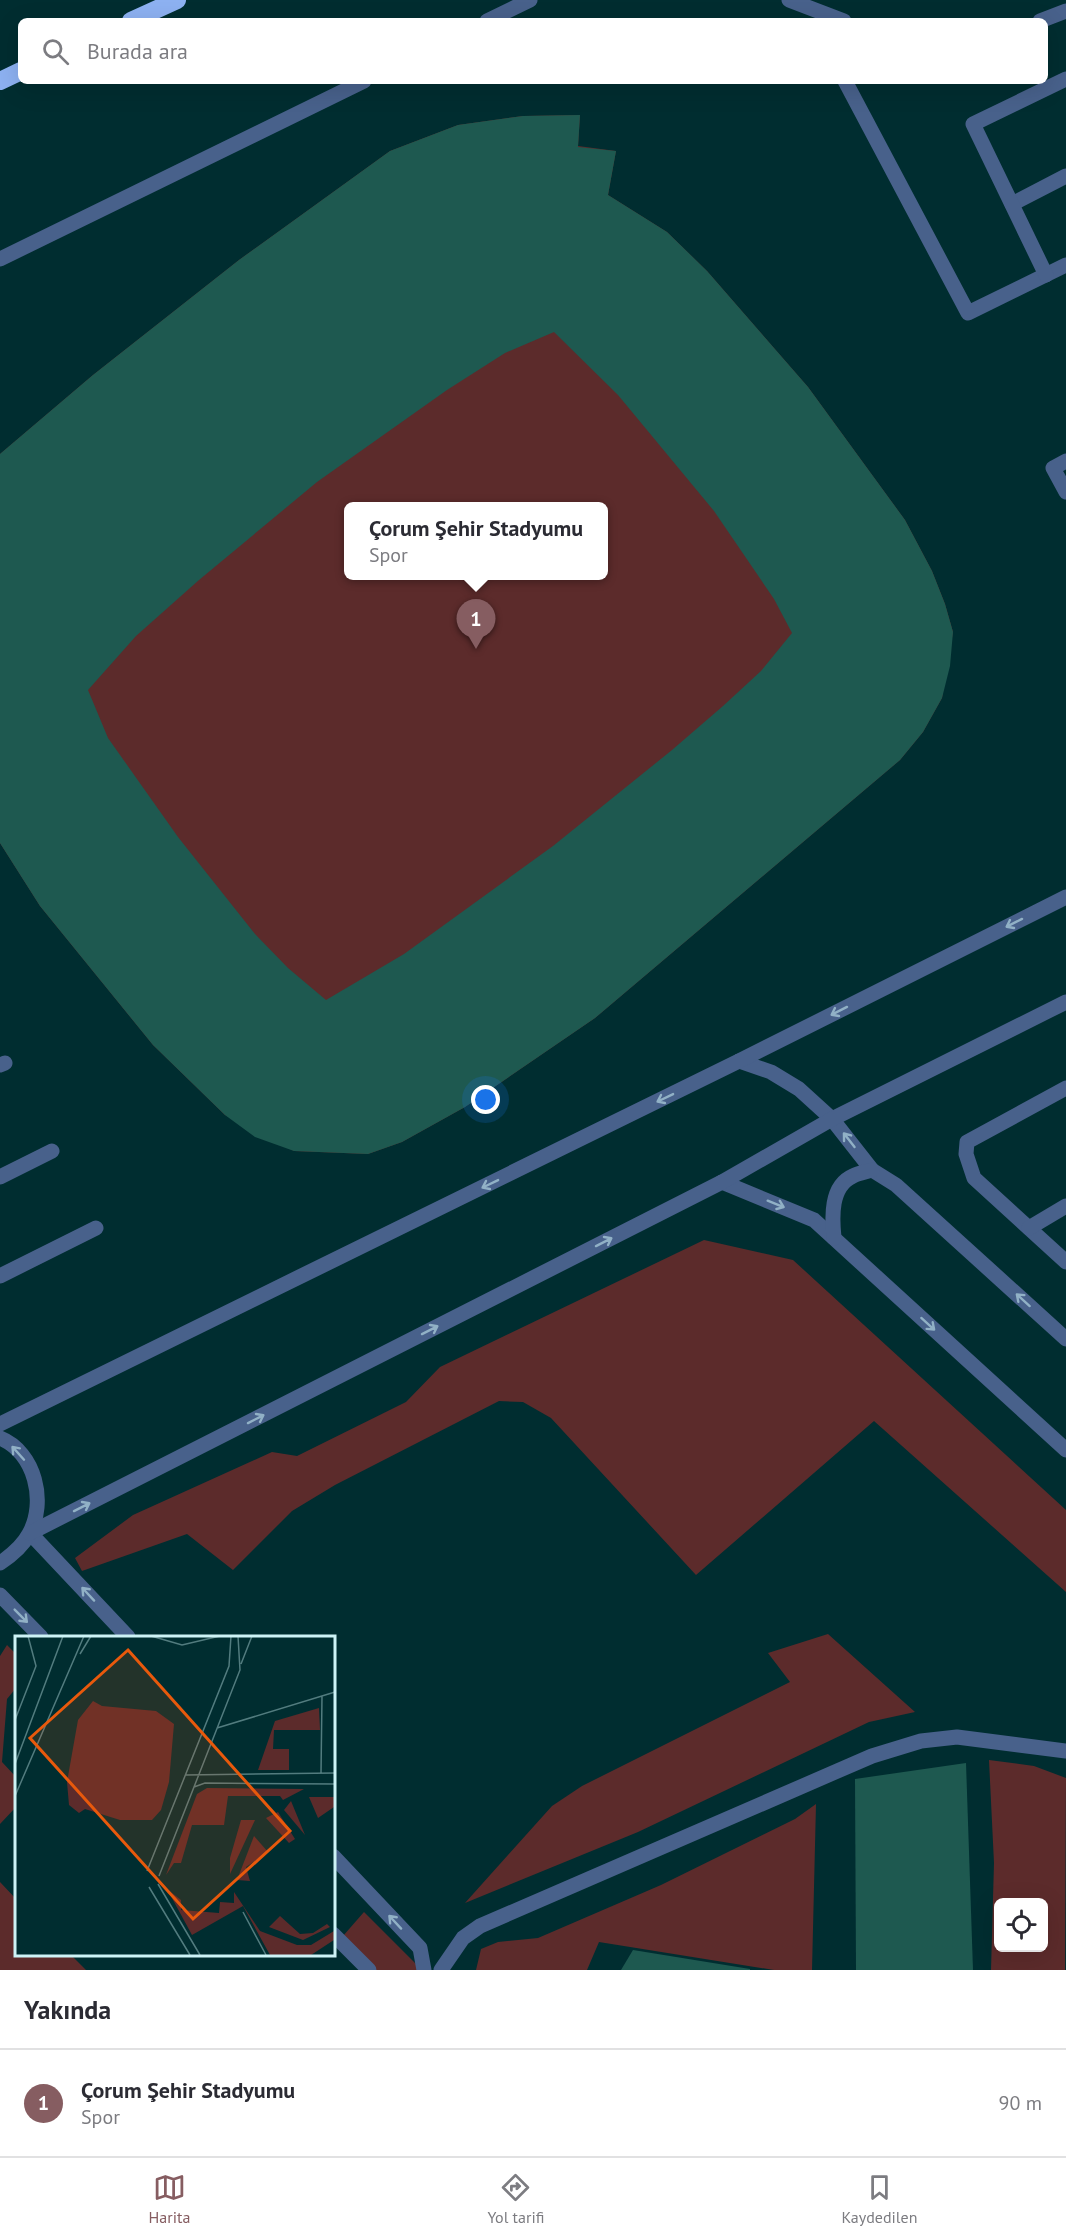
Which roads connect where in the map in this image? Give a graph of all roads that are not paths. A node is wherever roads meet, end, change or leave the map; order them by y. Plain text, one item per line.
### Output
1 (177, 0) edge
2 (530, 0) edge
3 (789, 0) edge
4 (805, 7) junction
5 (1066, 11) edge
6 (138, 18) edge
7 (493, 18) edge
8 (811, 18) edge
9 (836, 18) edge
10 (1048, 18) edge
11 (18, 72) edge
12 (1066, 79) edge
13 (0, 81) edge
14 (358, 84) edge
15 (846, 84) edge
16 (1066, 176) edge
17 (1012, 204) junction
18 (0, 259) edge
19 (1066, 265) edge
20 (1046, 275) junction
21 (1066, 461) edge
22 (1066, 492) edge
23 (1066, 897) edge
24 (1066, 1002) edge
25 (739, 1061) junction
26 (1066, 1088) edge
27 (832, 1119) junction
28 (52, 1151) dead end
29 (872, 1170) junction
30 (0, 1177) edge
31 (722, 1182) junction
32 (1066, 1206) edge
33 (96, 1228) dead end
34 (1029, 1228) junction
35 (834, 1238) junction
36 (1066, 1262) edge
37 (0, 1276) edge
38 (1066, 1339) edge
39 (0, 1424) edge
40 (0, 1438) edge
41 (1066, 1450) edge
42 (30, 1533) junction
43 (0, 1563) edge
44 (0, 1595) edge
45 (40, 1636) edge
46 (127, 1636) edge
47 (1066, 1751) edge
48 (334, 1857) edge
49 (334, 1935) edge
50 (369, 1970) edge
51 (424, 1970) edge
52 (441, 1970) edge

1 - 6 highway
2 - 7 street
3 - 4 street
4 - 8 street
4 - 9 street
5 - 10 street
11 - 13 highway
12 - 17 street
14 - 18 street
15 - 20 street
16 - 17 street
17 - 20 street
19 - 20 street
21 - 22 street
23 -> 25 street
24 - 27 street
25 - 27 street
25 -> 39 street
26 - 34 street
29 -> 27 street
27 - 31 street
28 - 30 street
29 - 35 street
38 -> 29 street
31 -> 35 street
42 -> 31 street
32 - 34 street
33 - 37 street
34 - 36 street
35 -> 41 street
42 -> 40 street
42 - 43 street
46 -> 42 street
44 -> 45 street
47 - 52 street
51 -> 48 street
49 - 50 street

